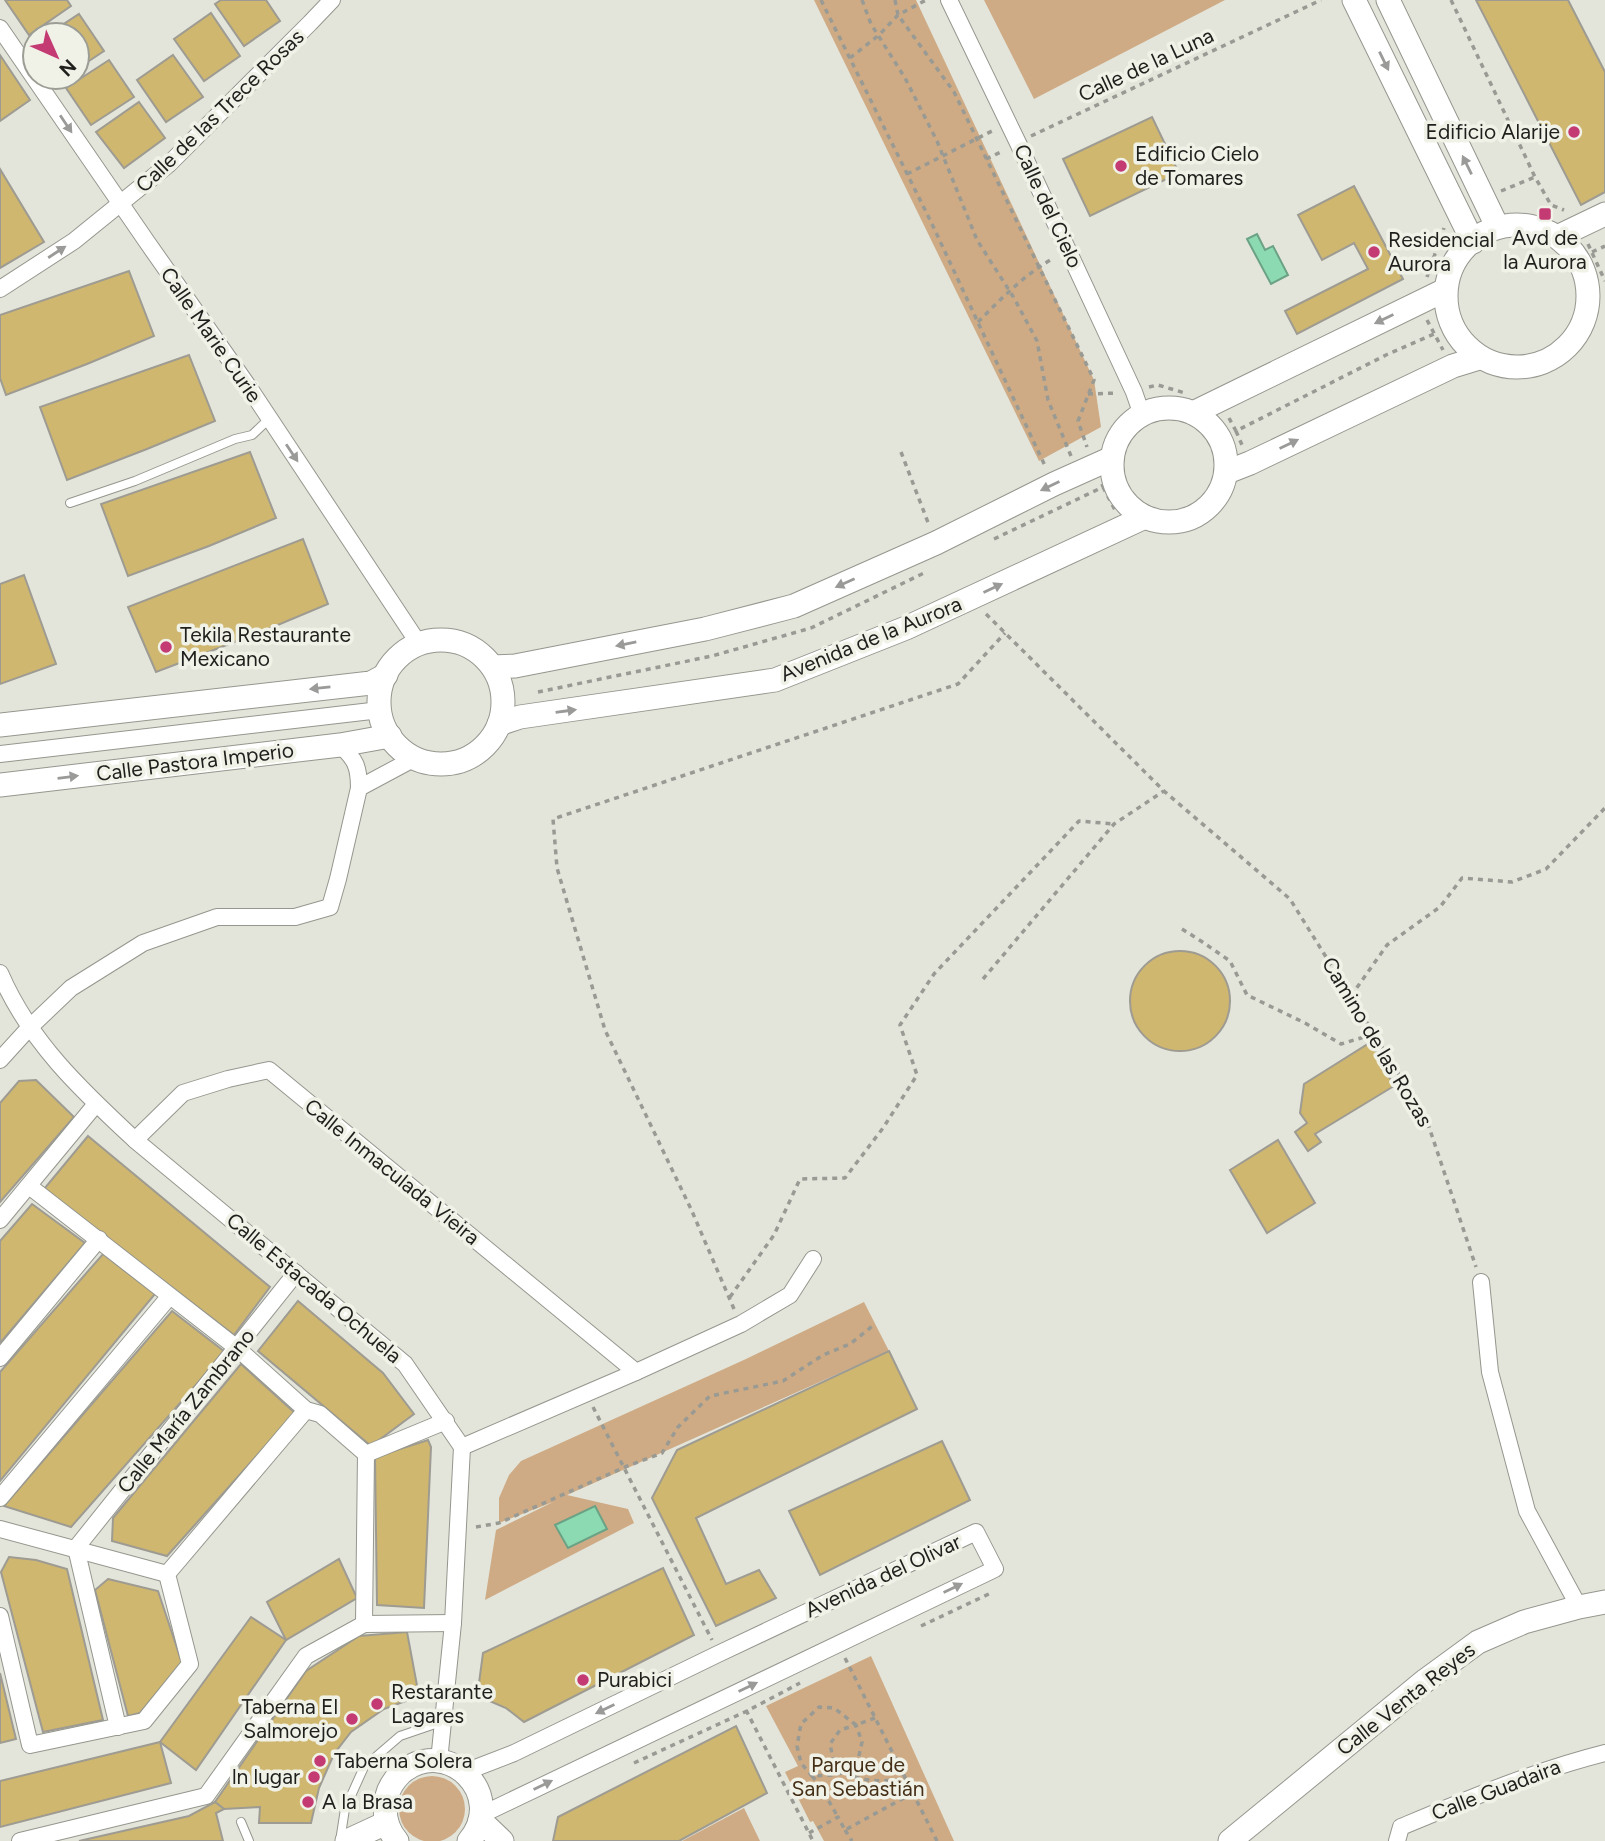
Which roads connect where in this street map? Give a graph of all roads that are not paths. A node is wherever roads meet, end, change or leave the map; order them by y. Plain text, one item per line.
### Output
1 (332, 0) edge
2 (949, 0) edge
3 (1354, 0) edge
4 (1388, 0) edge
5 (0, 27) edge
6 (121, 204) junction
7 (1605, 214) edge
8 (1497, 226) junction
9 (1558, 237) junction
10 (1473, 242) junction
11 (0, 289) edge
12 (1446, 290) junction
13 (1597, 299) edge
14 (1479, 358) junction
15 (1193, 412) junction
16 (1142, 415) junction
17 (270, 419) junction
18 (1112, 458) junction
19 (1227, 472) junction
20 (70, 503) dead end
21 (1145, 517) junction
22 (419, 644) junction
23 (493, 667) junction
24 (386, 675) junction
25 (380, 710) junction
26 (499, 724) junction
27 (0, 725) edge
28 (390, 736) junction
29 (340, 745) junction
30 (0, 754) edge
31 (415, 758) junction
32 (0, 785) edge
33 (359, 788) junction
34 (0, 973) edge
35 (29, 1028) junction
36 (0, 1060) edge
37 (96, 1104) junction
38 (135, 1140) junction
39 (29, 1186) junction
40 (0, 1220) edge
41 (99, 1239) junction
42 (813, 1259) dead end
43 (296, 1273) junction
44 (1481, 1282) road end
45 (169, 1297) junction
46 (237, 1348) junction
47 (0, 1358) edge
48 (636, 1372) junction
49 (306, 1410) junction
50 (446, 1421) junction
51 (463, 1447) junction
52 (366, 1454) junction
53 (0, 1498) edge
54 (0, 1530) edge
55 (76, 1548) junction
56 (167, 1574) junction
57 (1605, 1602) edge
58 (1579, 1607) junction
59 (0, 1616) edge
60 (453, 1623) junction
61 (365, 1624) junction
62 (444, 1721) junction
63 (118, 1727) junction
64 (1605, 1753) edge
65 (439, 1761) junction
66 (465, 1772) junction
67 (481, 1818) junction
68 (241, 1822) dead end
69 (392, 1832) edge
70 (20, 1841) edge
71 (248, 1841) edge
72 (340, 1841) edge
73 (347, 1841) edge
74 (469, 1841) edge
75 (502, 1841) edge
76 (1230, 1841) edge
77 (1397, 1841) edge

1 - 6 street, Calle de las Trece Rosas
2 - 16 street, Calle del Cielo
3 -> 10 street
8 -> 4 street
5 -> 6 street, Calle Marie Curie
11 -> 6 street, Calle de las Trece Rosas
6 - 17 street, Calle Marie Curie
7 - 9 street
8 - 9 street
8 - 10 street
9 - 13 street
10 - 12 street
12 - 14 street
12 -> 15 street
13 - 14 street
19 -> 14 street
15 - 16 street
15 - 19 street
16 - 18 street
17 - 20 lane
17 -> 22 street, Calle Marie Curie
18 - 21 street
18 -> 23 street
19 - 21 street
26 -> 21 street, Avenida de la Aurora
22 - 23 street
22 - 24 street
23 - 26 street
24 - 25 street
24 -> 27 street
25 - 28 street
25 - 30 street
26 - 31 street
28 - 29 street, Calle Pastora Imperio
28 - 31 street
32 -> 29 street, Calle Pastora Imperio
29 - 33 street
31 - 33 street
33 - 35 street
34 - 35 street, Calle Estacada Ochuela
35 - 36 street
35 - 37 street, Calle Estacada Ochuela
37 - 38 street, Calle Estacada Ochuela
37 - 39 street
38 - 43 street, Calle Estacada Ochuela
38 - 48 street, Calle Inmaculada Vieira
39 - 40 street
39 - 41 street
41 - 45 street
41 - 47 street
42 - 48 street
43 - 46 street, Calle María Zambrano
43 - 50 street, Calle Estacada Ochuela
44 - 58 street
45 - 46 street
45 - 53 street
46 - 49 street
46 - 55 street, Calle María Zambrano
48 - 51 street
49 - 52 street
49 - 56 street
50 - 51 street, Calle Estacada Ochuela
50 - 52 street
51 - 60 street
52 - 61 street
54 - 55 street
55 - 56 street
55 - 63 street
56 - 63 street
57 - 58 street, Calle Venta Reyes
58 - 76 street, Calle Venta Reyes
59 - 63 street
60 - 61 street
60 - 62 street
61 - 70 street
62 - 65 street
62 - 72 lane
64 - 77 street, Calle Guadaira
65 - 66 street
65 - 69 street
66 - 67 street
67 -> 66 street, Avenida del Olivar
67 - 74 street
67 - 75 street
68 - 71 lane
69 - 73 street

